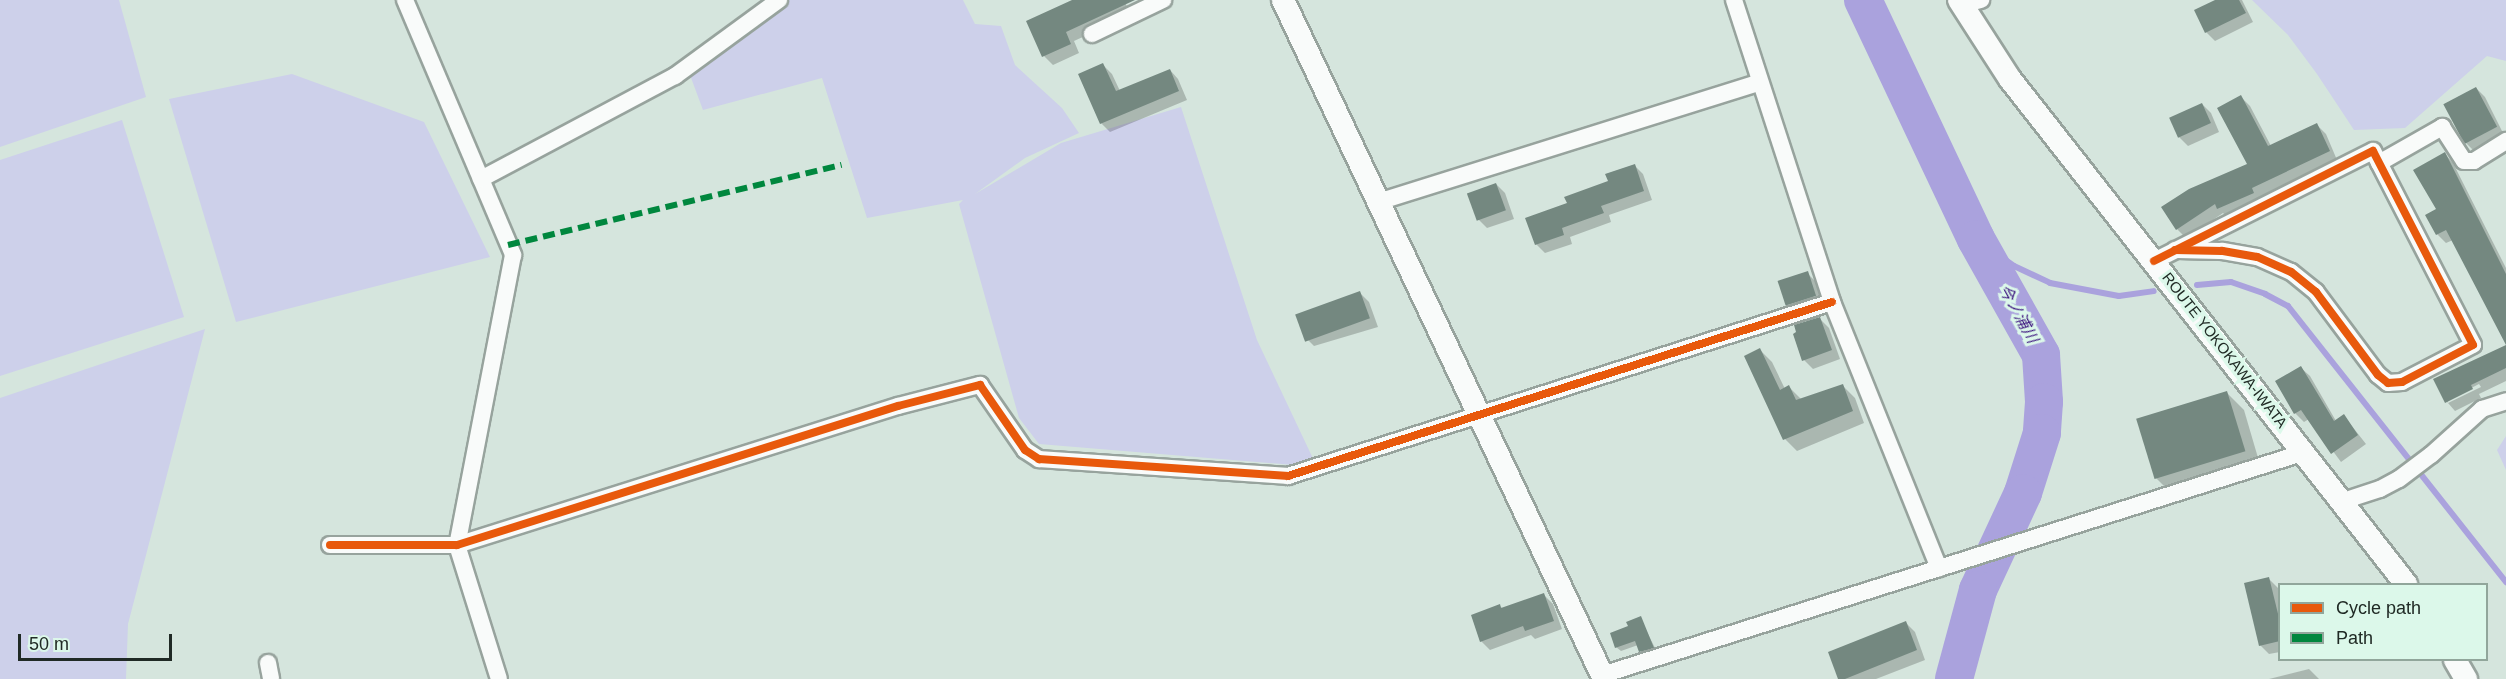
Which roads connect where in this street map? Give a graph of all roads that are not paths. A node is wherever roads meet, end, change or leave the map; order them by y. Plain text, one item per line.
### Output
1 (405, 0) edge
2 (779, 0) edge
3 (1163, 0) edge
4 (1283, 0) edge
5 (1734, 0) edge
6 (1967, 2) edge
7 (1092, 34) dead end
8 (1760, 82) junction
9 (2506, 141) edge
10 (2379, 163) junction
11 (481, 179) junction
12 (1378, 201) junction
13 (2175, 250) junction
14 (2154, 261) junction
15 (1832, 302) junction
16 (2506, 401) edge
17 (1481, 416) junction
18 (2305, 452) junction
19 (2343, 501) junction
20 (330, 545) dead end
21 (457, 545) junction
22 (1939, 568) junction
23 (2404, 583) edge
24 (2456, 661) edge
25 (1603, 677) edge
26 (499, 679) edge
27 (2466, 679) edge

1 - 11 street
2 - 11 street
3 - 7 street
4 - 12 main road
5 - 8 street
6 - 14 main road, ROUTE YOKOKAWA-IWATA
8 - 12 street
8 - 15 street
9 - 10 street
10 - 13 street
10 - 13 street
11 - 21 street
12 - 17 main road
13 - 14 street
14 - 18 main road, ROUTE YOKOKAWA-IWATA
15 - 17 street
15 - 22 street
16 - 19 street
17 - 21 street
17 - 25 main road
18 - 19 main road, ROUTE YOKOKAWA-IWATA
18 - 22 street
19 - 23 main road, ROUTE YOKOKAWA-IWATA
20 - 21 street
21 - 26 street
22 - 25 street
24 - 27 main road

